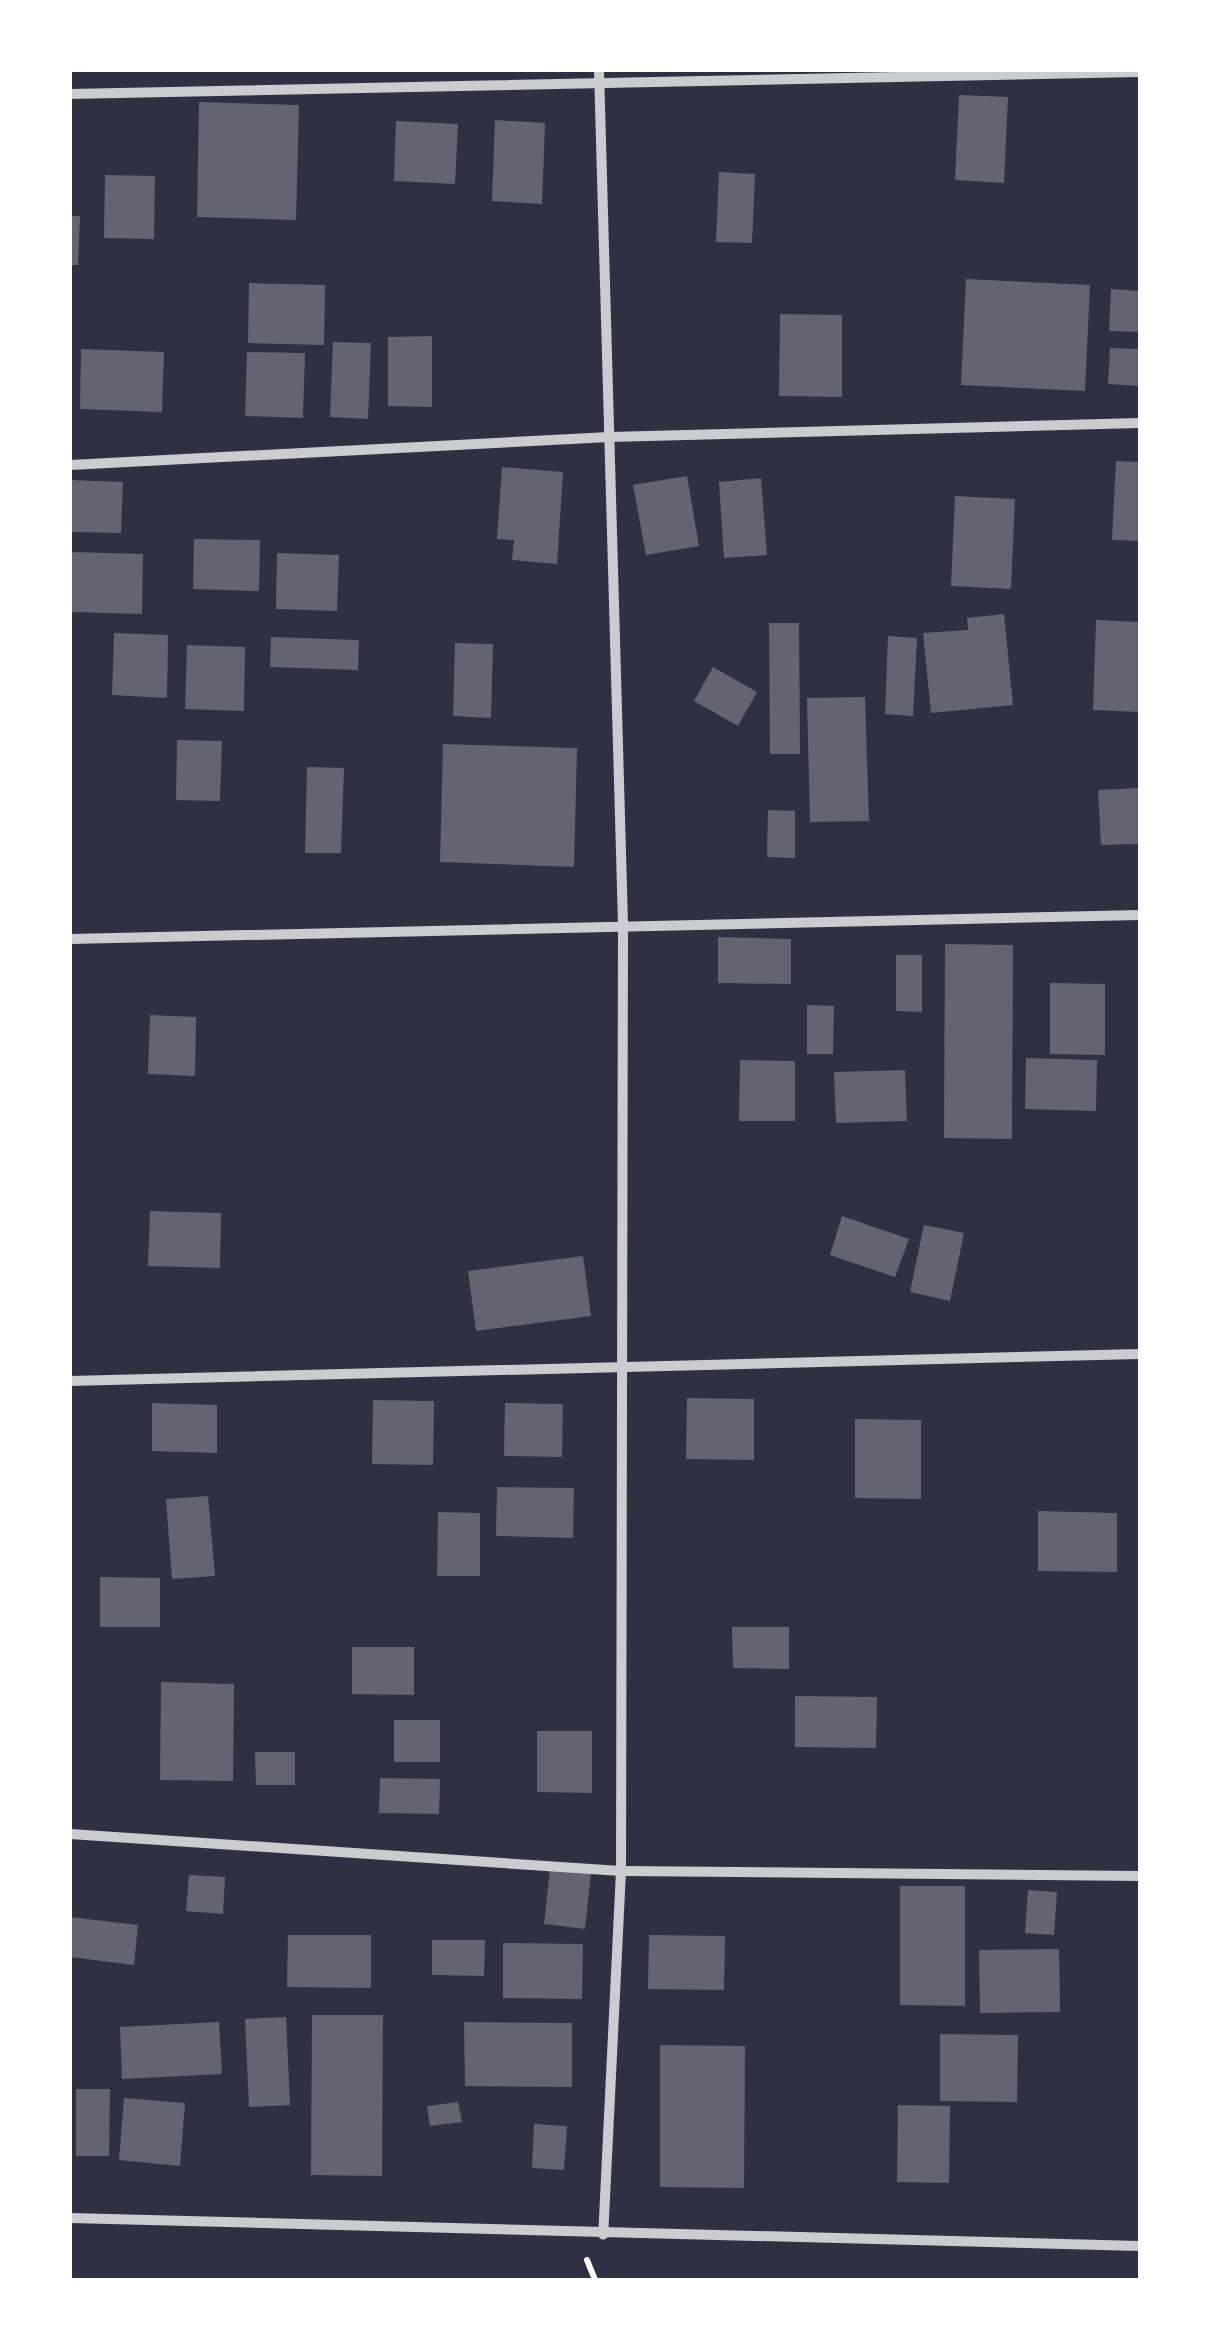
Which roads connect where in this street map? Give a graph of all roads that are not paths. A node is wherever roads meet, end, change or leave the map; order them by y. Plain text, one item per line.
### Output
1 (1140, 72) edge
2 (599, 75) edge
3 (70, 94) edge
4 (1140, 423) edge
5 (609, 437) junction
6 (70, 465) edge
7 (1140, 915) edge
8 (623, 926) junction
9 (70, 939) edge
10 (1140, 1354) edge
11 (623, 1362) junction
12 (70, 1380) edge
13 (70, 1834) edge
14 (621, 1870) junction
15 (1140, 1876) edge
16 (70, 2218) edge
17 (603, 2235) junction
18 (1140, 2246) edge

1 - 2 street
2 - 3 street
2 - 5 street
4 - 5 street
5 - 6 street
5 - 8 street
7 - 8 street
8 - 9 street
8 - 11 street
10 - 11 street
11 - 12 street
11 - 14 street
13 - 14 street
14 - 15 street
14 - 17 street
16 - 17 street
17 - 18 street

